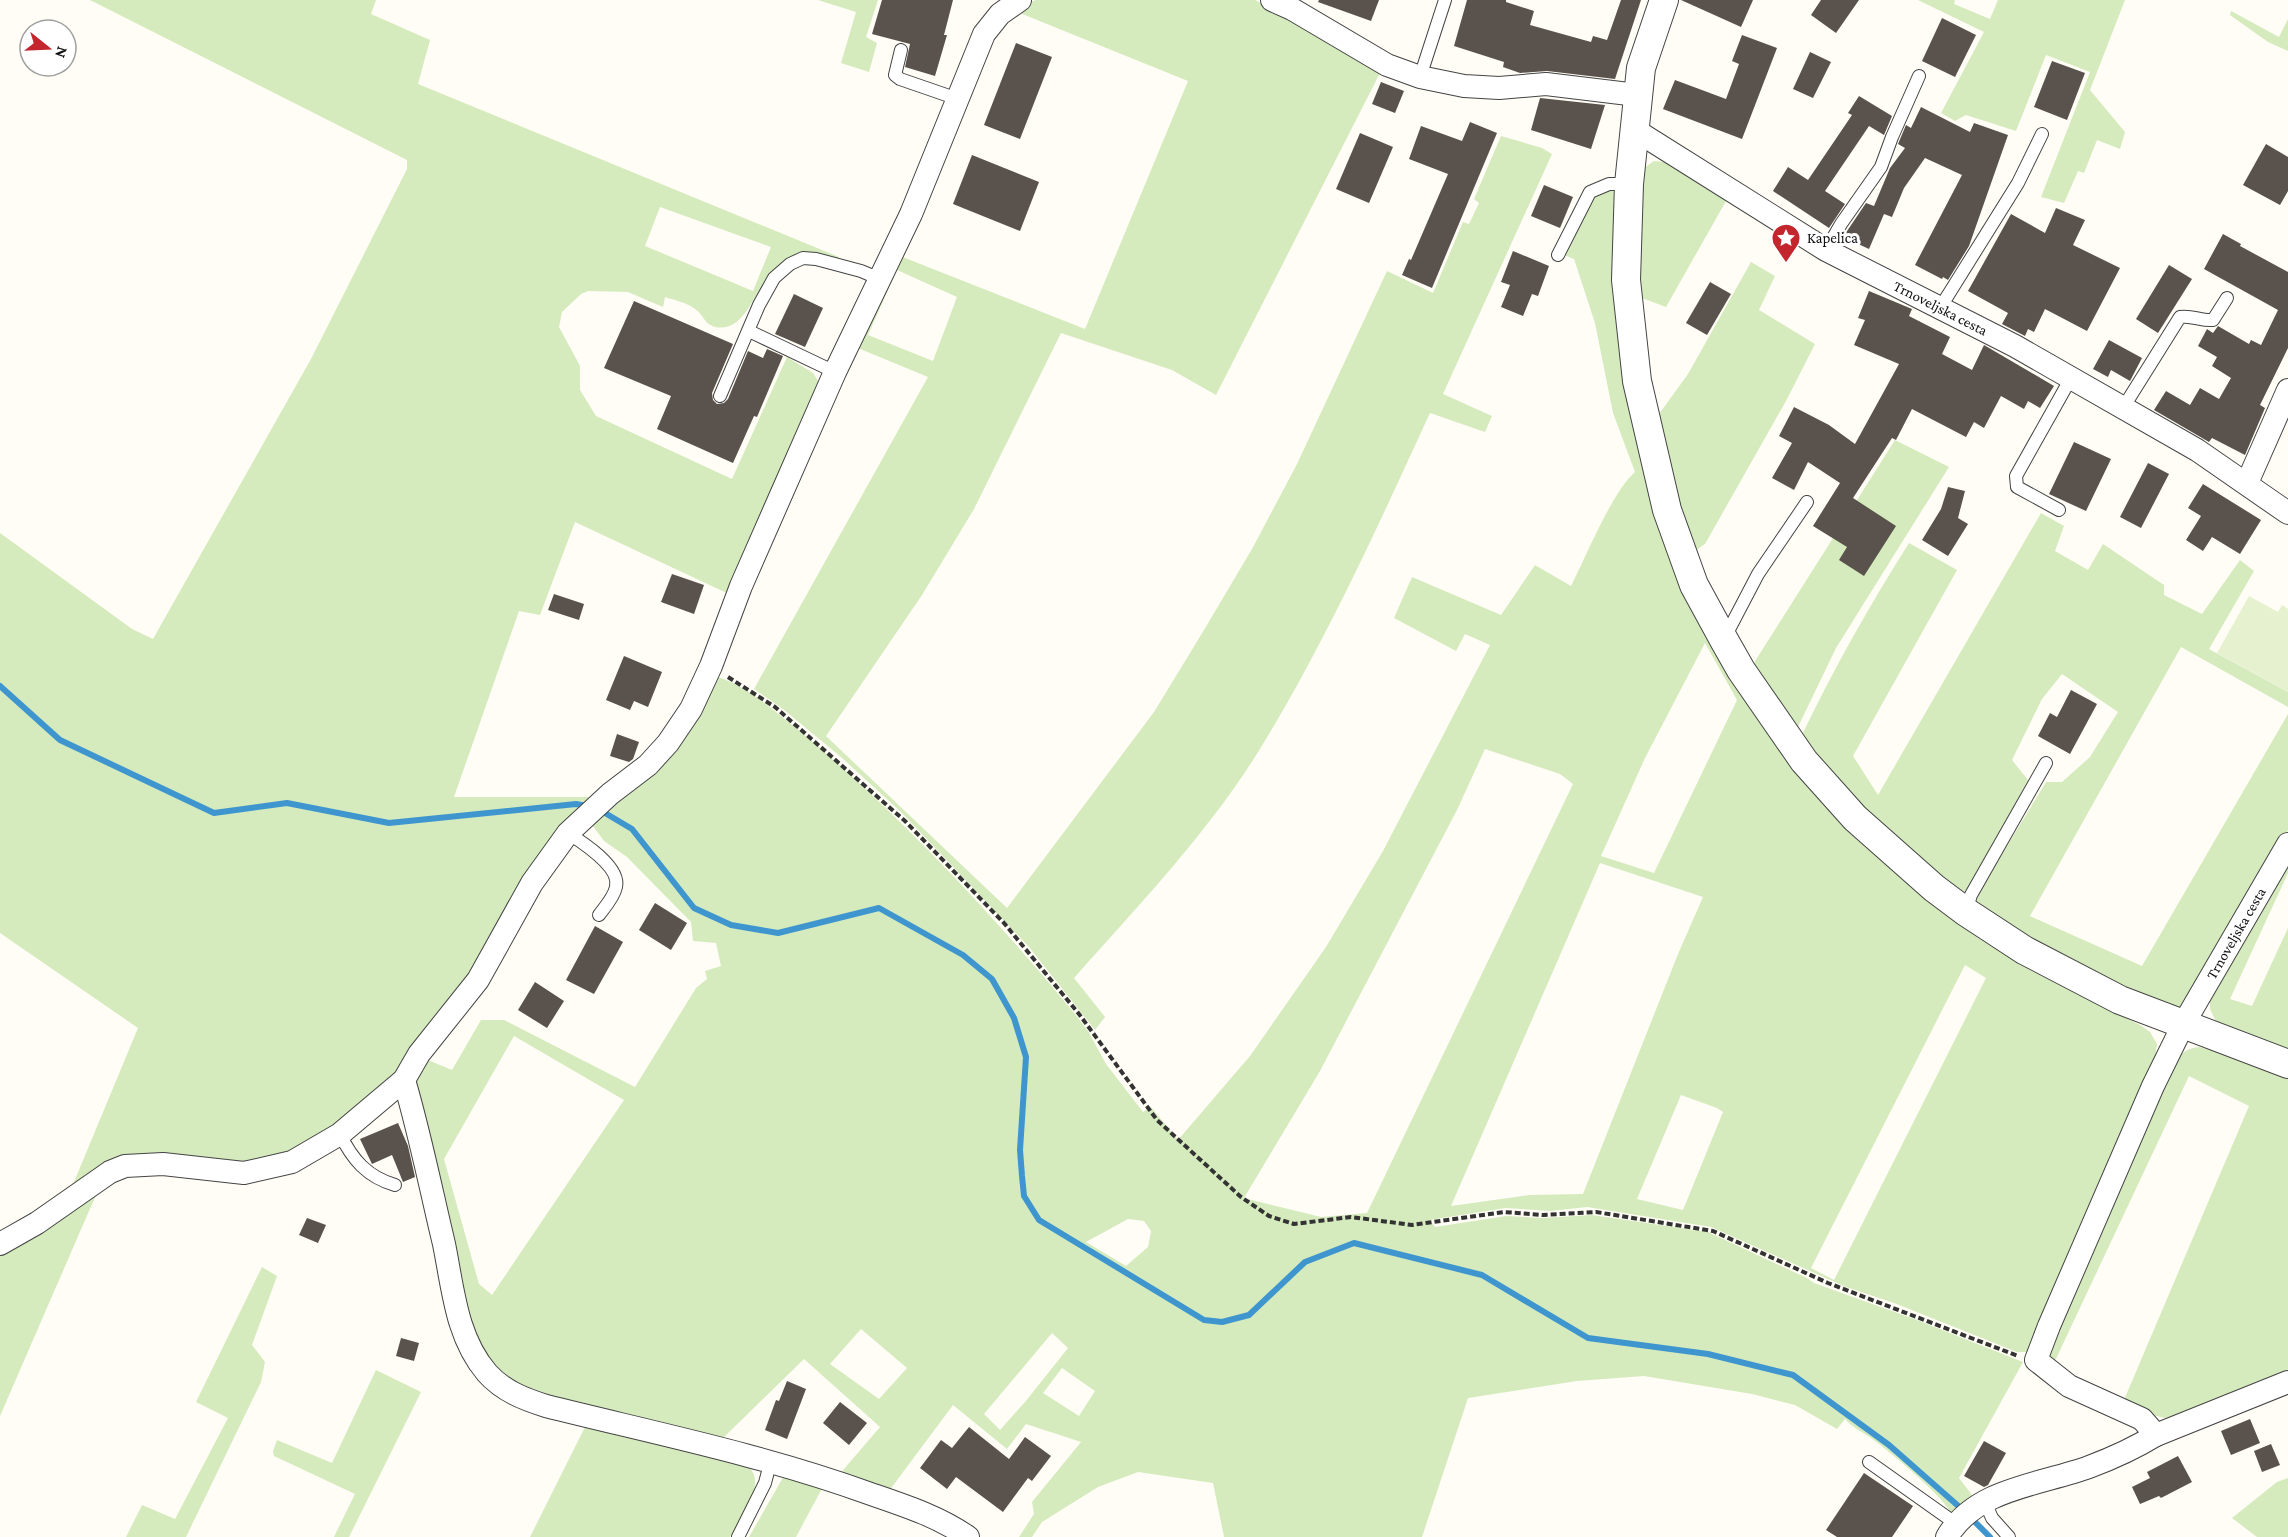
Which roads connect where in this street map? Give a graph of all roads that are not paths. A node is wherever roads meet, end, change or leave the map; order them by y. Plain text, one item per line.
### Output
1 (1020, 0) edge
2 (1272, 0) edge
3 (1445, 0) edge
4 (1664, 0) edge
5 (901, 50) dead end
6 (1919, 76) dead end
7 (1420, 77) junction
8 (1637, 96) junction
9 (958, 99) junction
10 (1635, 130) junction
11 (2042, 134) dead end
12 (1629, 184) junction
13 (1826, 250) junction
14 (1558, 255) dead end
15 (880, 279) junction
16 (2227, 298) dead end
17 (1940, 308) junction
18 (749, 331) junction
19 (835, 372) junction
20 (2071, 378) junction
21 (2288, 390) edge
22 (720, 396) dead end
23 (2123, 408) junction
24 (2247, 483) junction
25 (1807, 502) dead end
26 (2060, 510) dead end
27 (2288, 513) edge
28 (1724, 640) junction
29 (2046, 763) dead end
30 (568, 833) junction
31 (2288, 844) edge
32 (1965, 912) junction
33 (599, 915) dead end
34 (2184, 1023) junction
35 (2288, 1064) edge
36 (404, 1080) junction
37 (340, 1134) junction
38 (395, 1185) dead end
39 (0, 1244) edge
40 (2288, 1382) edge
41 (2157, 1435) junction
42 (771, 1460) junction
43 (1869, 1462) dead end
44 (1980, 1504) junction
45 (1953, 1527) edge
46 (738, 1537) edge
47 (968, 1537) edge
48 (2009, 1537) edge

1 - 9 street
2 - 7 street
3 - 7 lane
4 - 8 street
5 - 9 lane
6 - 13 lane
7 - 8 street
8 - 10 street
9 - 15 street
10 - 12 street
10 - 13 street, Trnoveljska cesta
11 - 17 lane
12 - 14 lane
12 - 28 street
13 - 17 street, Trnoveljska cesta
15 - 18 lane
15 - 19 street
16 - 23 lane
17 - 20 street, Trnoveljska cesta
18 - 19 lane
18 - 22 lane
19 - 30 street
20 - 23 street, Trnoveljska cesta
20 - 26 lane
21 - 24 street
23 - 24 street, Trnoveljska cesta
24 - 27 street, Trnoveljska cesta
25 - 28 lane
28 - 32 street
29 - 32 lane
30 - 33 lane
30 - 36 street
31 - 34 street, Trnoveljska cesta
32 - 34 street
34 - 35 street
34 - 41 street, Trnoveljska cesta
36 - 37 street
36 - 42 street
37 - 38 lane
37 - 39 street
40 - 41 street
41 - 44 street
42 - 46 lane
42 - 47 street
43 - 45 lane
44 - 45 street
44 - 48 lane

